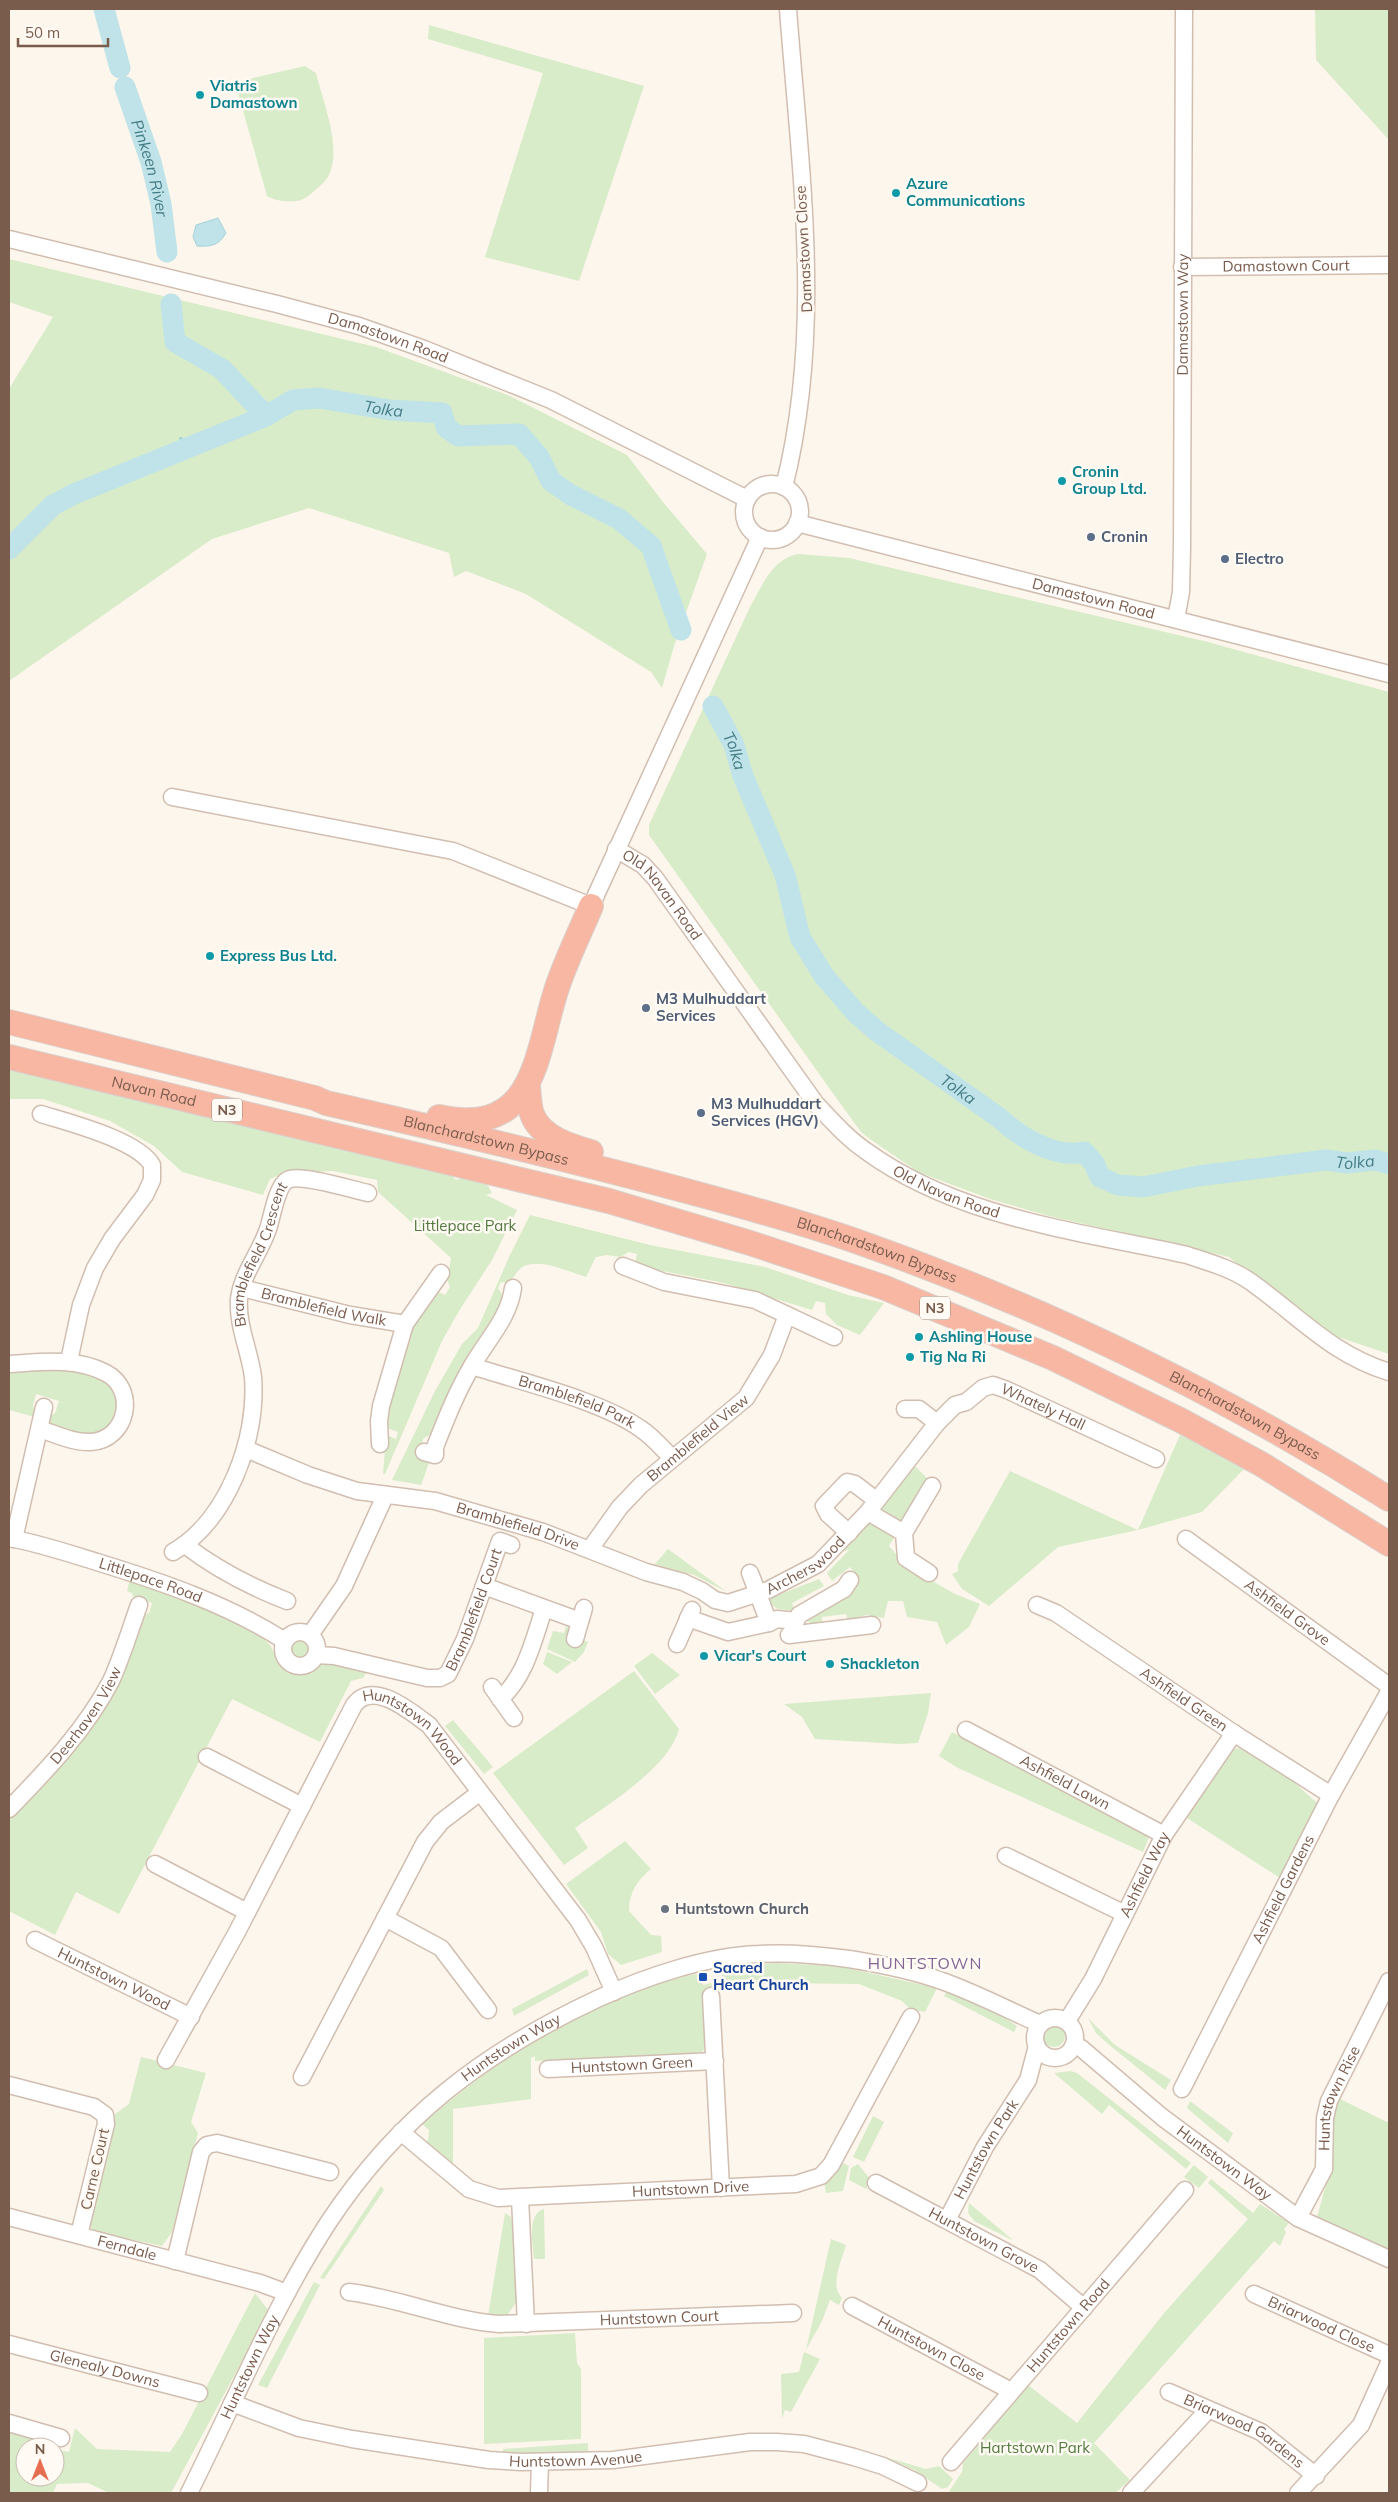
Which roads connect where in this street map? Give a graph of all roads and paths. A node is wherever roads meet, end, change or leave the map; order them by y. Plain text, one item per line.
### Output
1 (788, 9) edge
2 (1184, 9) edge
3 (9, 239) edge
4 (1389, 264) edge
5 (1182, 266) junction
6 (784, 487) junction
7 (747, 499) junction
8 (797, 523) junction
9 (760, 538) junction
10 (1176, 619) junction
11 (1389, 674) edge
12 (172, 797) dead end
13 (616, 849) junction
14 (591, 906) junction
15 (9, 1022) edge
16 (9, 1057) edge
17 (528, 1086) junction
18 (326, 1103) junction
19 (42, 1114) dead end
20 (445, 1160) joint
21 (368, 1193) dead end
22 (623, 1266) dead end
23 (441, 1273) dead end
24 (242, 1288) junction
25 (513, 1288) dead end
26 (787, 1315) junction
27 (1063, 1323) junction
28 (404, 1324) junction
29 (834, 1337) dead end
30 (69, 1361) junction
31 (9, 1364) edge
32 (472, 1366) junction
33 (1389, 1372) edge
34 (44, 1407) dead end
35 (906, 1409) dead end
36 (937, 1422) junction
37 (40, 1429) junction
38 (384, 1437) dead end
39 (246, 1449) junction
40 (424, 1452) dead end
41 (672, 1458) junction
42 (1156, 1458) dead end
43 (932, 1486) dead end
44 (384, 1496) junction
45 (1389, 1499) edge
46 (872, 1506) junction
47 (849, 1533) junction
48 (904, 1533) junction
49 (11, 1538) edge
50 (1186, 1539) dead end
51 (510, 1544) dead end
52 (1389, 1544) edge
53 (590, 1548) junction
54 (646, 1572) joint
55 (750, 1573) dead end
56 (929, 1573) dead end
57 (850, 1580) dead end
58 (484, 1586) junction
59 (758, 1593) junction
60 (287, 1601) dead end
61 (1037, 1605) dead end
62 (138, 1606) dead end
63 (544, 1609) junction
64 (769, 1622) junction
65 (872, 1625) dead end
66 (797, 1630) junction
67 (310, 1634) junction
68 (574, 1639) dead end
69 (285, 1642) junction
70 (677, 1644) dead end
71 (317, 1655) junction
72 (1389, 1686) edge
73 (1389, 1692) edge
74 (514, 1718) dead end
75 (966, 1730) dead end
76 (1234, 1733) junction
77 (207, 1757) dead end
78 (479, 1793) junction
79 (1331, 1795) junction
80 (302, 1806) junction
81 (9, 1808) edge
82 (1164, 1835) junction
83 (1006, 1856) dead end
84 (156, 1864) dead end
85 (247, 1912) junction
86 (1125, 1914) junction
87 (385, 1918) junction
88 (35, 1940) dead end
89 (1389, 1981) edge
90 (614, 1992) junction
91 (711, 1996) dead end
92 (488, 2010) dead end
93 (191, 2017) junction
94 (911, 2018) dead end
95 (1066, 2021) junction
96 (1040, 2024) junction
97 (1037, 2046) junction
98 (1073, 2046) junction
99 (1051, 2057) junction
100 (166, 2060) dead end
101 (715, 2061) junction
102 (548, 2070) dead end
103 (302, 2077) dead end
104 (1028, 2080) junction
105 (9, 2085) edge
106 (1182, 2089) dead end
107 (401, 2132) junction
108 (330, 2172) dead end
109 (876, 2183) dead end
110 (721, 2188) junction
111 (1185, 2190) dead end
112 (520, 2198) junction
113 (9, 2217) edge
114 (1298, 2218) junction
115 (947, 2220) junction
116 (79, 2235) junction
117 (1389, 2260) edge
118 (175, 2261) junction
119 (349, 2292) dead end
120 (287, 2293) junction
121 (1254, 2294) dead end
122 (852, 2306) dead end
123 (1084, 2308) junction
124 (793, 2313) dead end
125 (526, 2324) junction
126 (9, 2344) edge
127 (1389, 2354) edge
128 (1389, 2363) edge
129 (1011, 2391) junction
130 (1169, 2392) dead end
131 (199, 2393) dead end
132 (232, 2403) junction
133 (1208, 2410) junction
134 (9, 2423) edge
135 (58, 2437) edge
136 (540, 2462) junction
137 (951, 2462) dead end
138 (1316, 2476) junction
139 (918, 2483) dead end
140 (189, 2493) edge
141 (539, 2493) edge
142 (1131, 2493) edge
143 (1298, 2493) edge

1 - 6 street, Damastown Close
2 - 5 street, Damastown Way
3 - 7 street, Damastown Road
4 - 5 street, Damastown Court
5 - 10 street, Damastown Way
6 - 7 street
6 - 8 street
7 - 9 street
8 - 9 street
8 - 10 street, Damastown Road
9 - 13 street
10 - 11 street, Damastown Road
12 - 14 street
13 - 14 street
13 - 33 street, Old Navan Road
14 - 17 highway
15 - 18 highway, N3
16 - 20 highway, Navan Road / N3
17 - 18 highway
17 - 27 highway
18 - 27 highway, Blanchardstown Bypass / N3
19 - 30 street
20 - 52 highway, Blanchardstown Bypass / N3
21 - 24 street, Bramblefield Crescent
22 - 26 street
23 - 28 street, Bramblefield Walk
24 - 28 street, Bramblefield Walk
24 - 39 street, Bramblefield Crescent
25 - 32 street
26 - 29 street
26 - 41 street, Bramblefield View
27 - 45 highway, Blanchardstown Bypass / N3
28 - 38 street, Bramblefield Walk
30 - 31 street
30 - 37 street
32 - 40 street
32 - 41 street, Bramblefield Park
34 - 37 street
35 - 36 street
36 - 42 street, Whately Hall
36 - 46 street, Archerswood
37 - 49 street
39 - 44 street, Bramblefield Drive
39 - 60 street, Bramblefield Crescent
41 - 53 street, Bramblefield View
43 - 48 street
44 - 53 street, Bramblefield Drive
44 - 67 street
46 - 47 street, Archerswood
46 - 47 street, Archerswood
46 - 48 street
47 - 59 street, Archerswood
48 - 56 street
49 - 69 street, Littlepace Road
50 - 72 street, Ashfield Grove
51 - 58 street, Bramblefield Court
53 - 54 street, Bramblefield Drive
54 - 59 street, Archerswood
55 - 59 street, Archerswood
57 - 66 street
58 - 63 street
58 - 71 street, Bramblefield Court
59 - 64 street
61 - 76 street, Ashfield Green
62 - 81 street, Deerhaven View
63 - 68 street
63 - 74 street
64 - 66 street
64 - 70 street
65 - 66 street
67 - 69 street
67 - 71 street
69 - 71 street
73 - 79 street, Ashfield Gardens
75 - 82 street, Ashfield Lawn
76 - 79 street, Ashfield Green
76 - 82 street, Ashfield Way
77 - 80 street
78 - 80 street, Huntstown Wood
78 - 87 street
78 - 90 street, Huntstown Wood
79 - 106 street, Ashfield Gardens
80 - 85 street, Huntstown Wood
82 - 86 street, Ashfield Way
83 - 86 street
84 - 85 street
85 - 93 street, Huntstown Wood
86 - 95 street, Ashfield Way
87 - 92 street
87 - 103 street
88 - 93 street, Huntstown Wood
89 - 114 street, Huntstown Rise
90 - 96 street, Huntstown Way
90 - 107 street, Huntstown Way
91 - 101 street
93 - 100 street, Huntstown Wood
94 - 110 street, Huntstown Drive
95 - 96 street
95 - 98 street
96 - 97 street
97 - 99 street
97 - 104 street, Huntstown Park
98 - 99 street
98 - 114 street, Huntstown Way
99 - 104 street, Huntstown Park
101 - 102 street, Huntstown Green
101 - 110 street
104 - 115 street, Huntstown Park
105 - 116 street, Carne Court
107 - 112 street, Huntstown Drive
107 - 120 street, Huntstown Way
108 - 118 street
109 - 115 street, Huntstown Grove
110 - 112 street, Huntstown Drive
111 - 123 street, Huntstown Road
112 - 125 street
113 - 116 street, Ferndale
114 - 117 street, Huntstown Way
115 - 123 street, Huntstown Grove
116 - 118 street, Ferndale
118 - 120 street, Ferndale
119 - 125 street, Huntstown Court
120 - 132 street, Huntstown Way
121 - 127 street, Briarwood Close
122 - 129 street, Huntstown Close
123 - 129 street, Huntstown Road
124 - 125 street, Huntstown Court
126 - 131 street, Glenealy Downs
128 - 138 street
129 - 137 street, Huntstown Road
130 - 133 street, Briarwood Gardens
132 - 136 street, Huntstown Avenue
132 - 140 street, Huntstown Way
133 - 138 street, Briarwood Gardens
133 - 142 street
134 - 135 street
136 - 139 street, Huntstown Avenue
136 - 141 street
138 - 143 street

